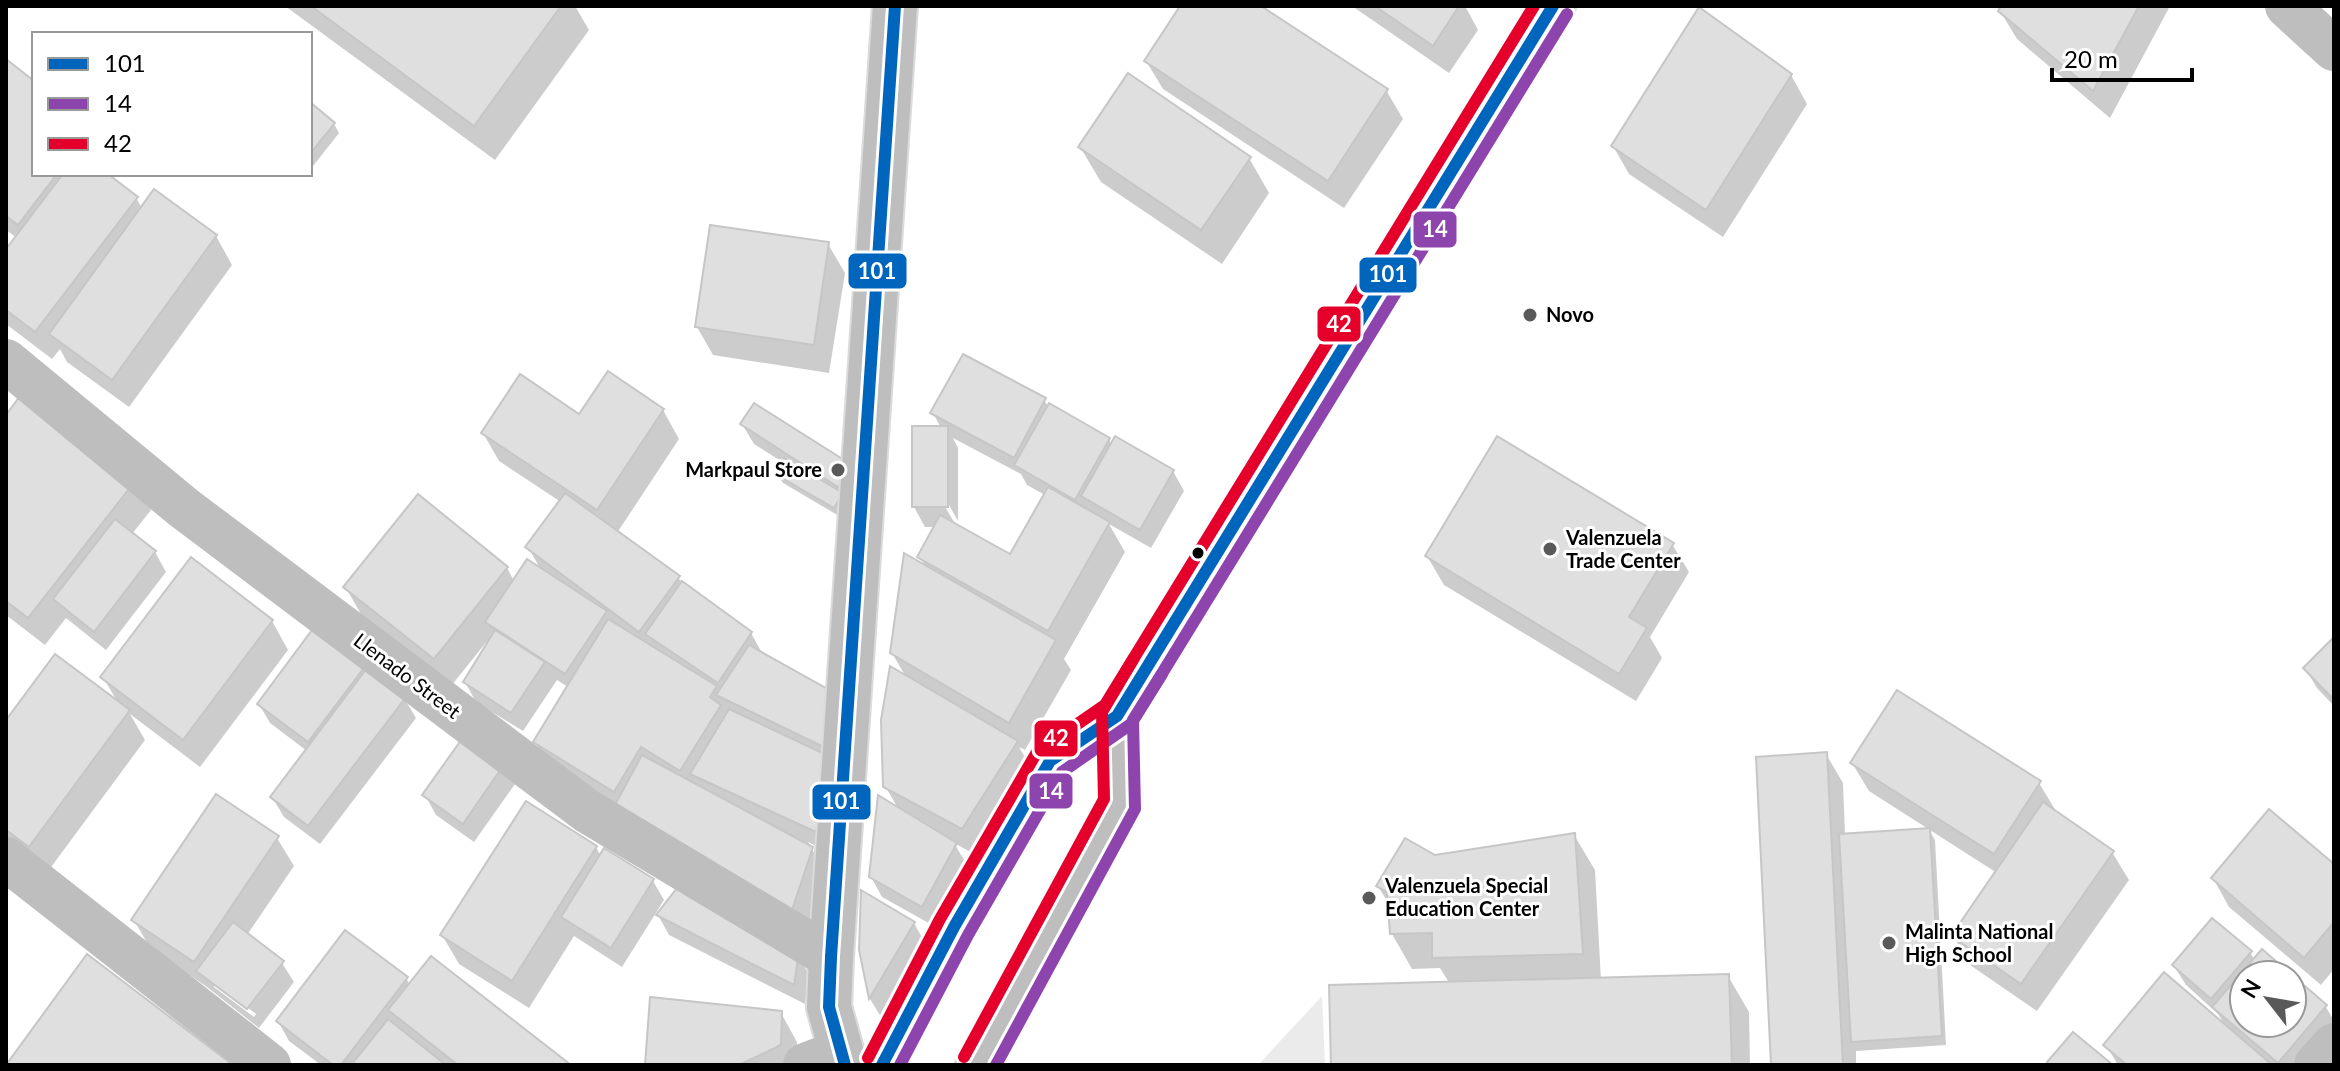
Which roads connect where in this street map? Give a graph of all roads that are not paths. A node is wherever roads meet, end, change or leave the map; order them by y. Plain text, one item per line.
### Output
1 (895, 6) edge
2 (1553, 6) edge
3 (2287, 6) edge
4 (2334, 49) edge
5 (6, 361) edge
6 (1117, 716) junction
7 (6, 859) edge
8 (831, 957) junction
9 (2334, 1045) edge
10 (844, 1064) edge
11 (269, 1065) edge
12 (978, 1065) edge
13 (2316, 1065) edge

1 - 8 main road
2 - 6 main road
3 - 4 main road
5 - 8 main road, Llenado Street
6 - 10 main road
6 - 12 main road
7 - 11 main road
8 - 10 main road
9 - 13 main road

